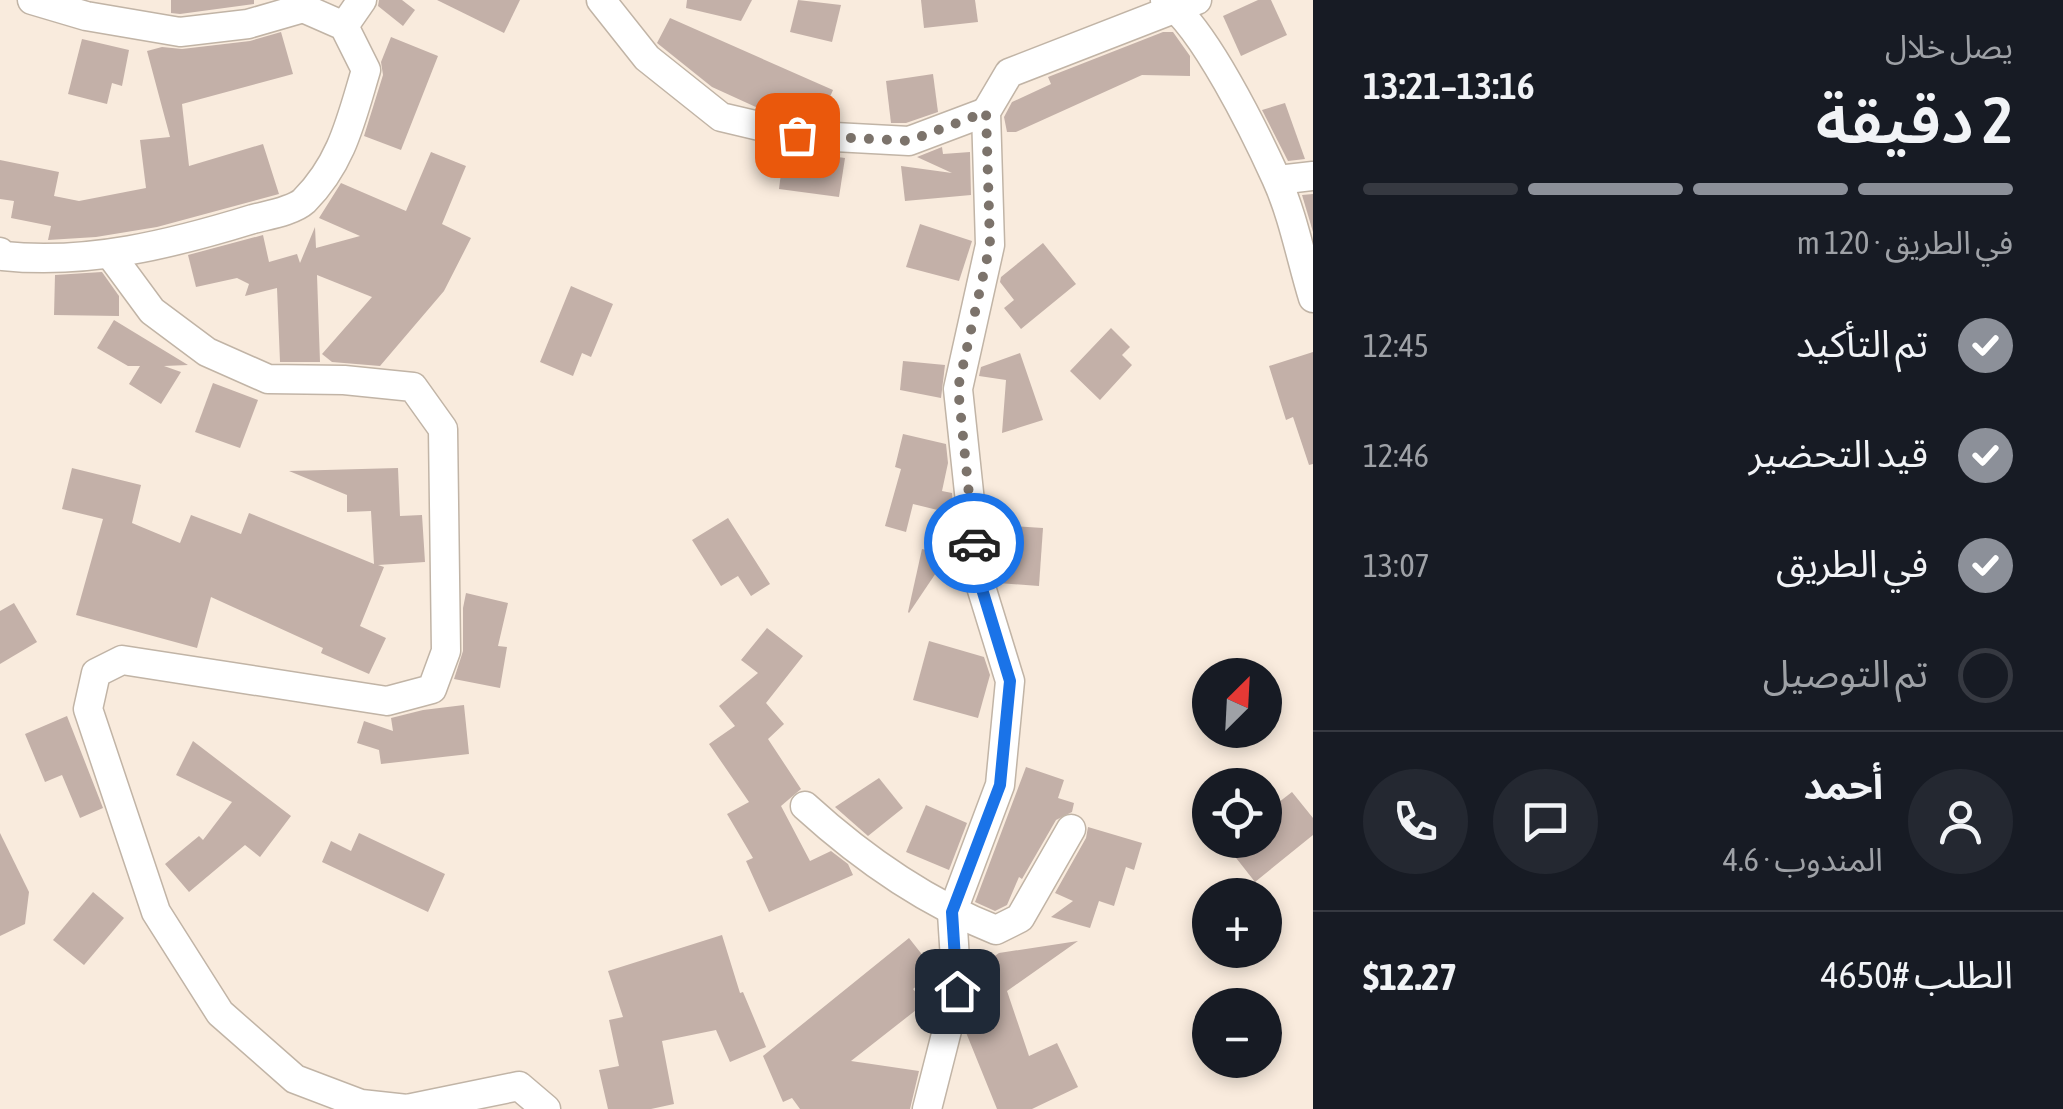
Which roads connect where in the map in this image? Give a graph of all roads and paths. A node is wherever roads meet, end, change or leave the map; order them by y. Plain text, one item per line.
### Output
1 (32, 0) edge
2 (362, 0) edge
3 (601, 0) edge
4 (1180, 3) edge
5 (344, 26) junction
6 (986, 112) junction
7 (1313, 176) edge
8 (1278, 180) junction
9 (0, 252) edge
10 (110, 254) junction
11 (1313, 298) edge
12 (804, 806) dead end
13 (1071, 829) dead end
14 (952, 912) junction
15 (546, 1109) edge
16 (927, 1109) edge

1 - 5 street
2 - 5 street
3 - 6 street
4 - 6 street
4 - 8 street
5 - 10 street
6 - 14 street
7 - 8 street
8 - 11 street
9 - 10 street
10 - 15 street
12 - 14 street
13 - 14 street
14 - 16 street

